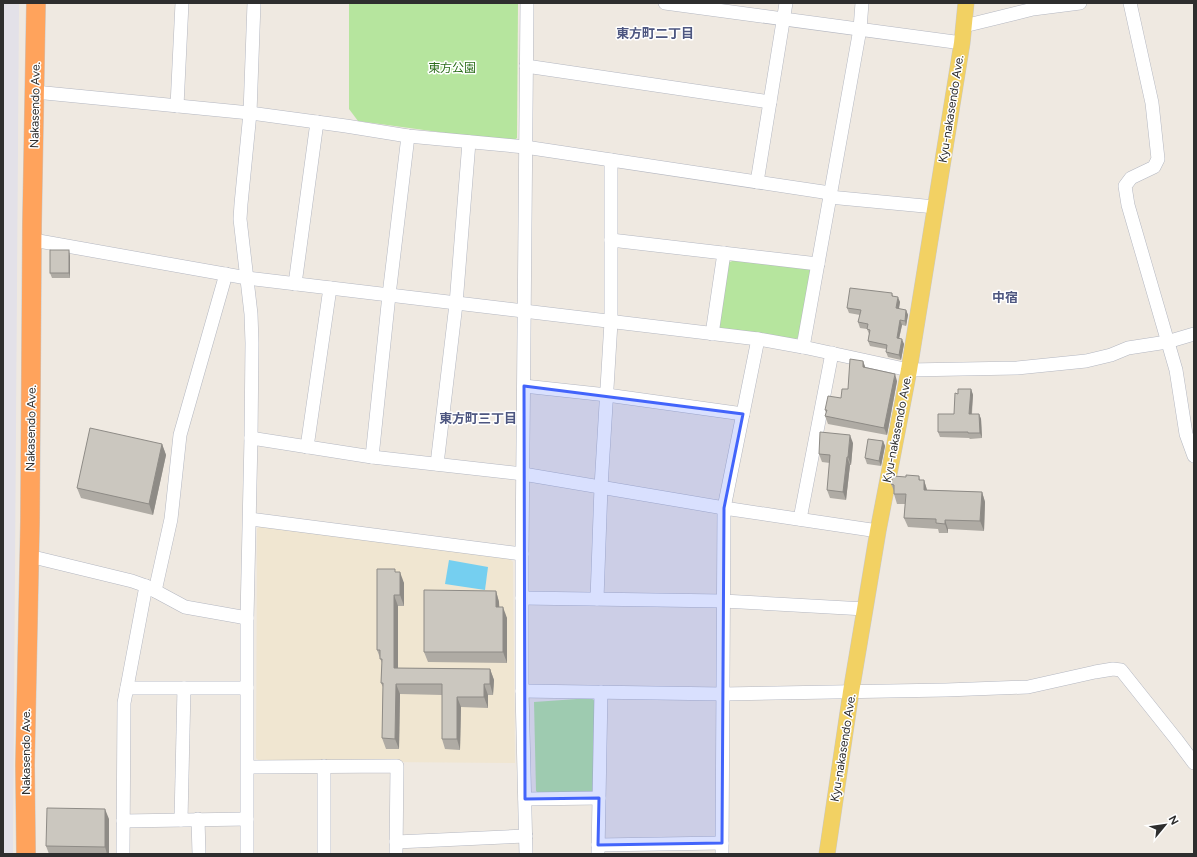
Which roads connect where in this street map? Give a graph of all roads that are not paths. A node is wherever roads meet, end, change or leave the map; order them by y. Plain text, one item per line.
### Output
1 (36, 3) edge
2 (182, 3) edge
3 (254, 3) edge
4 (527, 3) edge
5 (665, 3) edge
6 (786, 3) edge
7 (862, 3) edge
8 (966, 3) edge
9 (1074, 3) edge
10 (1080, 3) edge
11 (1130, 3) edge
12 (784, 19) junction
13 (964, 26) junction
14 (860, 29) junction
15 (962, 43) junction
16 (526, 66) junction
17 (35, 92) junction
18 (770, 102) junction
19 (177, 106) junction
20 (250, 113) junction
21 (317, 122) junction
22 (408, 136) junction
23 (470, 142) junction
24 (525, 147) junction
25 (611, 160) junction
26 (757, 182) junction
27 (830, 195) junction
28 (935, 207) junction
29 (33, 240) junction
30 (611, 240) junction
31 (724, 254) junction
32 (818, 264) junction
33 (226, 274) junction
34 (247, 278) junction
35 (295, 284) junction
36 (330, 288) junction
37 (389, 296) junction
38 (456, 304) junction
39 (524, 312) junction
40 (611, 322) junction
41 (712, 334) junction
42 (1194, 334) edge
43 (758, 340) junction
44 (1167, 342) junction
45 (803, 347) junction
46 (832, 354) junction
47 (909, 370) junction
48 (524, 386) junction
49 (607, 395) junction
50 (743, 414) junction
51 (251, 438) junction
52 (307, 447) junction
53 (1194, 456) edge
54 (372, 457) junction
55 (437, 464) junction
56 (523, 474) junction
57 (601, 488) junction
58 (724, 508) junction
59 (250, 519) junction
60 (800, 519) junction
61 (878, 531) junction
62 (522, 554) junction
63 (29, 556) junction
64 (150, 588) junction
65 (522, 598) junction
66 (597, 599) junction
67 (723, 601) junction
68 (865, 609) junction
69 (247, 618) junction
70 (127, 688) junction
71 (184, 688) junction
72 (247, 688) junction
73 (522, 691) junction
74 (601, 692) junction
75 (851, 692) junction
76 (723, 694) junction
77 (1194, 763) edge
78 (248, 766) junction
79 (324, 766) junction
80 (599, 798) junction
81 (525, 799) junction
82 (247, 819) junction
83 (181, 820) junction
84 (198, 820) junction
85 (123, 821) junction
86 (526, 836) junction
87 (396, 848) edge
88 (598, 849) edge
89 (722, 849) edge
90 (26, 854) edge
91 (123, 854) edge
92 (199, 854) edge
93 (247, 854) edge
94 (324, 854) edge
95 (526, 854) edge
96 (827, 854) edge

1 - 17 highway, Nakasendo Ave.
2 - 19 street
3 - 20 street
4 - 16 street
5 - 12 street
6 - 12 street
7 - 14 street
8 - 13 main road, Kyu-nakasendo Ave.
9 - 10 street
9 - 13 street
11 - 44 street
12 - 14 street
12 - 18 street
13 - 15 main road, Kyu-nakasendo Ave.
14 - 15 street
14 - 27 street
15 - 28 main road, Kyu-nakasendo Ave.
16 - 18 street
16 - 24 street
17 - 19 street
17 - 29 highway, Nakasendo Ave.
18 - 26 street
19 - 20 street
20 - 21 street
20 - 34 street
21 - 22 street
21 - 35 street
22 - 23 street
22 - 37 street
23 - 24 street
23 - 38 street
24 - 25 street
24 - 39 street
25 - 26 street
25 - 30 street
26 - 27 street
27 - 28 street
27 - 32 street
28 - 47 main road, Kyu-nakasendo Ave.
29 - 33 street
29 - 63 highway, Nakasendo Ave.
30 - 31 street
30 - 40 street
31 - 32 street
31 - 41 street
32 - 45 street
33 - 34 street
33 - 64 street
34 - 35 street
34 - 51 street
35 - 36 street
36 - 37 street
36 - 52 street
37 - 38 street
37 - 54 street
38 - 39 street
38 - 55 street
39 - 40 street
39 - 48 street
40 - 41 street
40 - 49 street
41 - 43 street
42 - 44 street
43 - 45 street
43 - 50 street
44 - 47 street
44 - 53 street
45 - 46 street
46 - 47 street
46 - 60 street
47 - 61 main road, Kyu-nakasendo Ave.
48 - 49 street
48 - 56 street
49 - 50 street
49 - 57 street
50 - 58 street
51 - 52 street
51 - 59 street
52 - 54 street
54 - 55 street
55 - 56 street
56 - 57 street
56 - 62 street
57 - 58 street
57 - 66 street
58 - 60 street
58 - 67 street
59 - 62 street
59 - 69 street
60 - 61 street
61 - 68 main road, Kyu-nakasendo Ave.
62 - 65 street
63 - 64 street
63 - 90 highway, Nakasendo Ave.
64 - 69 street
64 - 70 street
65 - 66 street
65 - 73 street
66 - 67 street
67 - 68 street
67 - 76 street
68 - 75 main road, Kyu-nakasendo Ave.
69 - 72 street
70 - 71 street
70 - 85 street
71 - 72 street
71 - 83 street
72 - 78 street
73 - 74 street
73 - 81 street
74 - 76 street
74 - 80 street
75 - 76 street
75 - 77 street
75 - 96 main road, Kyu-nakasendo Ave.
76 - 89 street
78 - 79 street
78 - 82 street
79 - 87 street
79 - 94 street
80 - 81 street
80 - 88 street
81 - 86 street
82 - 84 street
82 - 93 street
83 - 84 street
83 - 85 street
84 - 92 street
85 - 91 street
86 - 87 street
86 - 95 street
88 - 89 street

